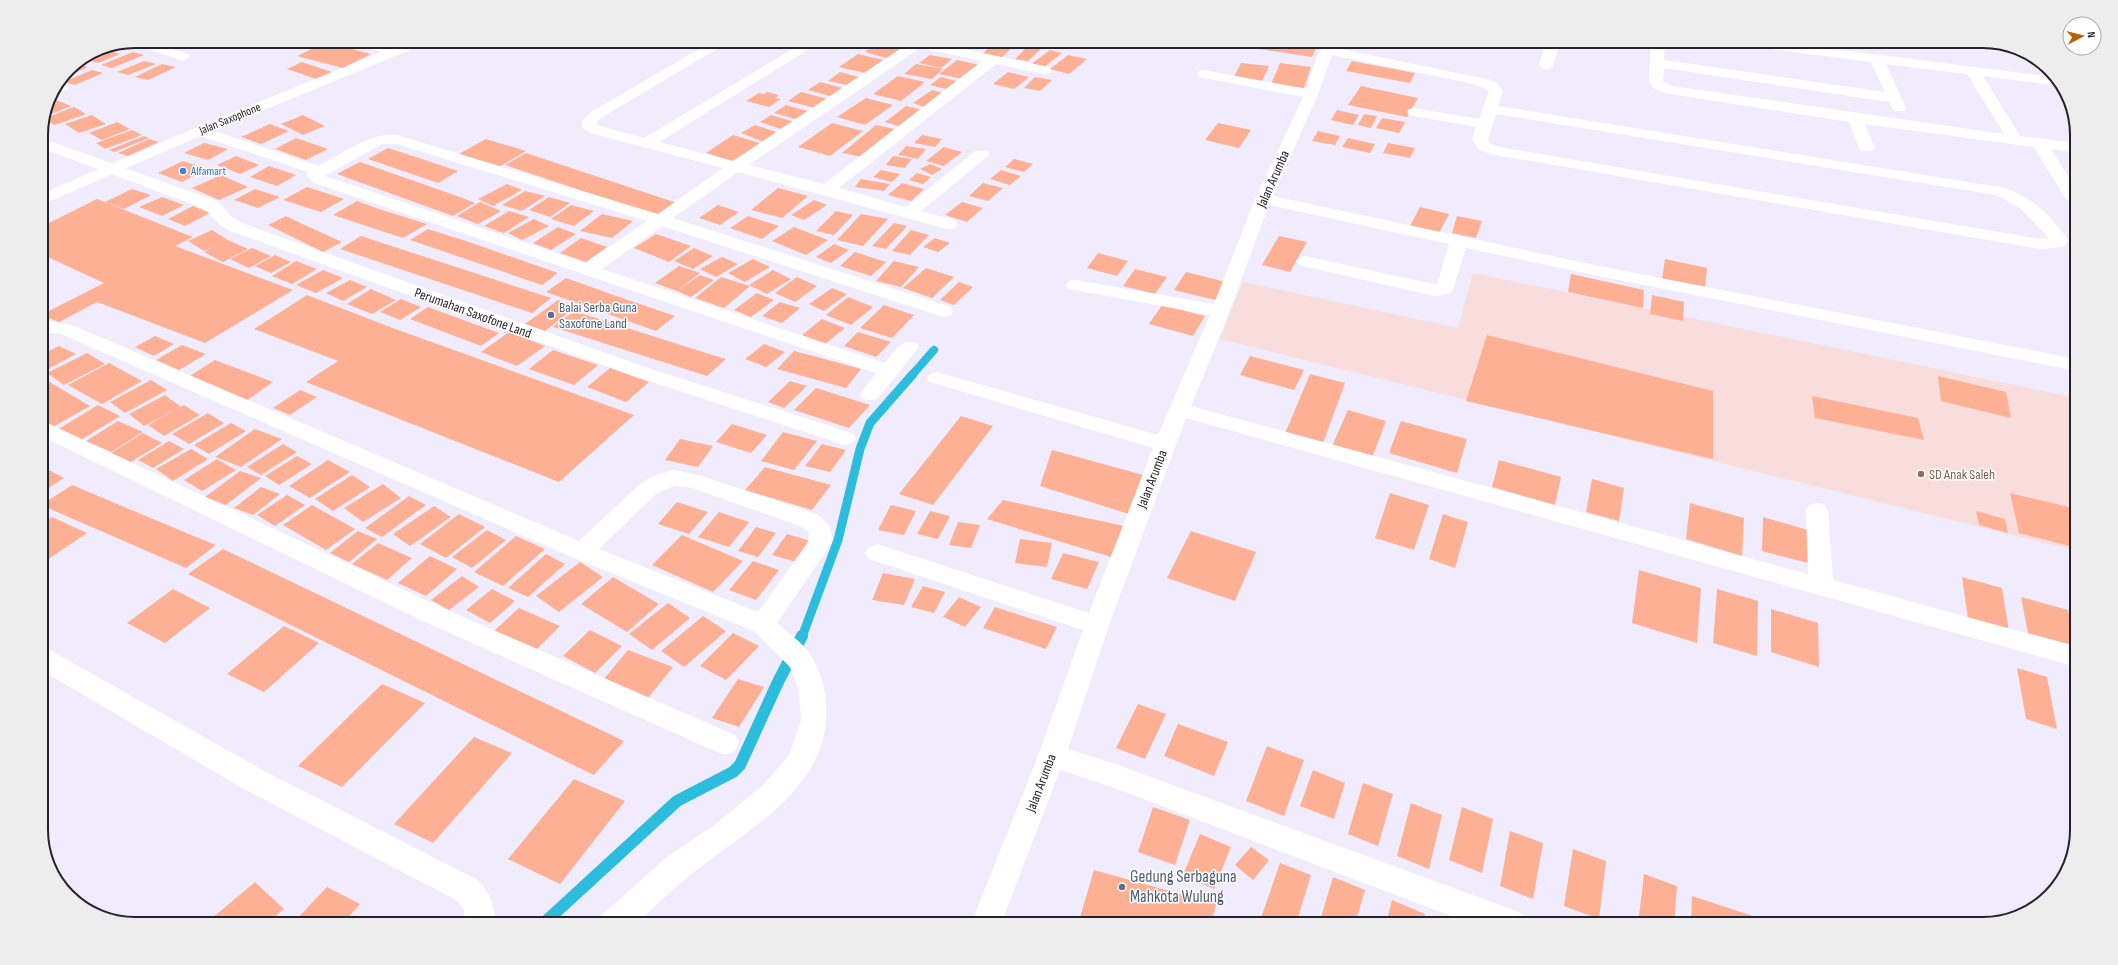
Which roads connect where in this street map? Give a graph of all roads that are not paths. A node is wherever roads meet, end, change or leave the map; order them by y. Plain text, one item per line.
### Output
1 (155, 48) edge
2 (382, 48) edge
3 (402, 48) edge
4 (711, 48) edge
5 (803, 48) edge
6 (903, 48) edge
7 (940, 48) edge
8 (1330, 48) edge
9 (1339, 48) edge
10 (1551, 48) edge
11 (1658, 48) edge
12 (1790, 48) edge
13 (395, 51) junction
14 (183, 57) dead end
15 (993, 59) junction
16 (1877, 60) junction
17 (1657, 63) junction
18 (1546, 66) dead end
19 (1044, 70) dead end
20 (1973, 72) junction
21 (1204, 74) dead end
22 (2051, 81) edge
23 (1311, 94) junction
24 (1893, 98) junction
25 (1491, 109) junction
26 (1414, 112) dead end
27 (1855, 118) junction
28 (1485, 124) junction
29 (1908, 126) junction
30 (200, 131) junction
31 (2016, 140) junction
32 (647, 143) junction
33 (2040, 144) junction
34 (48, 146) edge
35 (2070, 147) edge
36 (1868, 148) dead end
37 (981, 154) dead end
38 (735, 167) junction
39 (111, 169) junction
40 (319, 171) junction
41 (827, 190) junction
42 (2070, 193) edge
43 (48, 197) edge
44 (1263, 199) junction
45 (910, 212) junction
46 (661, 220) junction
47 (949, 224) dead end
48 (1459, 240) junction
49 (1305, 261) dead end
50 (587, 271) junction
51 (1075, 285) dead end
52 (944, 311) dead end
53 (1220, 311) junction
54 (48, 327) edge
55 (909, 347) dead end
56 (2070, 364) edge
57 (889, 371) junction
58 (937, 378) dead end
59 (870, 394) dead end
60 (1179, 409) junction
61 (48, 431) edge
62 (844, 438) dead end
63 (1165, 444) junction
64 (1817, 511) dead end
65 (582, 552) junction
66 (877, 553) dead end
67 (1820, 586) junction
68 (1097, 625) junction
69 (770, 631) junction
70 (2070, 655) edge
71 (48, 661) edge
72 (725, 743) dead end
73 (1052, 756) junction
74 (481, 917) edge
75 (622, 917) edge
76 (989, 917) edge
77 (1492, 917) edge

1 - 14 street
2 - 13 street
3 - 13 street, Jalan Saxophone
4 - 32 street
5 - 32 street
6 - 38 street
7 - 15 street
8 - 23 street, Jalan Arumba
9 - 25 street
10 - 18 street
11 - 17 street
12 - 16 street
13 - 30 street, Jalan Saxophone
15 - 19 street
15 - 41 street
16 - 20 street
16 - 24 street
17 - 24 street
17 - 27 street
20 - 22 street
20 - 31 street
21 - 23 street
23 - 44 street, Jalan Arumba
24 - 29 street
25 - 28 street
25 - 28 street
26 - 28 street
27 - 29 street
27 - 36 street
29 - 31 street
30 - 39 street, Jalan Saxophone
30 - 40 street
31 - 33 street
32 - 38 street
33 - 35 street
33 - 42 street
34 - 39 street, Perumahan Saxofone Land
37 - 45 street
38 - 41 street
38 - 46 street
39 - 43 street, Jalan Saxophone
39 - 62 street, Perumahan Saxofone Land
40 - 46 street
40 - 50 street
41 - 45 street
44 - 48 street
44 - 53 street, Jalan Arumba
45 - 47 street
46 - 50 street
46 - 52 street
48 - 49 street
48 - 56 street
50 - 57 street
51 - 53 street
53 - 60 street, Jalan Arumba
54 - 65 street
55 - 57 street
57 - 59 street
58 - 63 street
60 - 63 street, Jalan Arumba
60 - 67 street
61 - 72 street
63 - 68 street, Jalan Arumba
64 - 67 street
65 - 69 street
65 - 69 street
66 - 68 street
67 - 70 street
68 - 73 street, Jalan Arumba
69 - 75 street
71 - 74 street
73 - 76 street, Jalan Arumba
73 - 77 street

